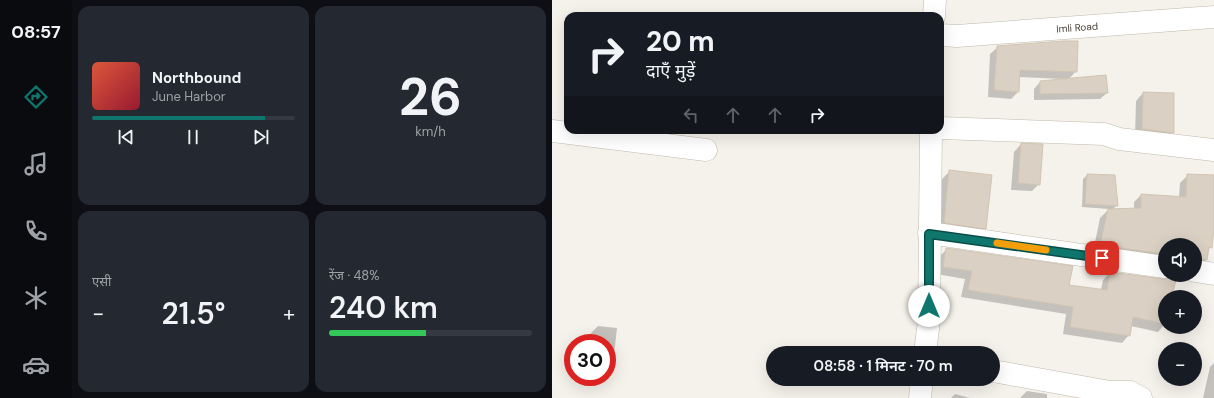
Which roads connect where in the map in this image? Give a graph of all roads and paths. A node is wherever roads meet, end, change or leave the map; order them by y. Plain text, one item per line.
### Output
1 (935, 0) edge
2 (1183, 10) edge
3 (934, 12) edge
4 (1214, 17) edge
5 (944, 35) edge
6 (944, 128) edge
7 (552, 131) edge
8 (564, 132) edge
9 (576, 134) edge
10 (931, 134) edge
11 (706, 150) dead end
12 (1214, 150) edge
13 (929, 234) junction
14 (1158, 266) edge
15 (1202, 272) edge
16 (1214, 274) edge
17 (926, 346) edge
18 (1000, 372) edge
19 (921, 386) edge
20 (920, 398) edge
21 (1141, 398) edge

1 - 3 street
2 - 4 street, Imli Road
2 - 5 street, Imli Road
6 - 12 street
7 - 8 street
9 - 11 street
10 - 13 street
13 - 14 street
13 - 17 street
15 - 16 street
18 - 21 street
19 - 20 street

